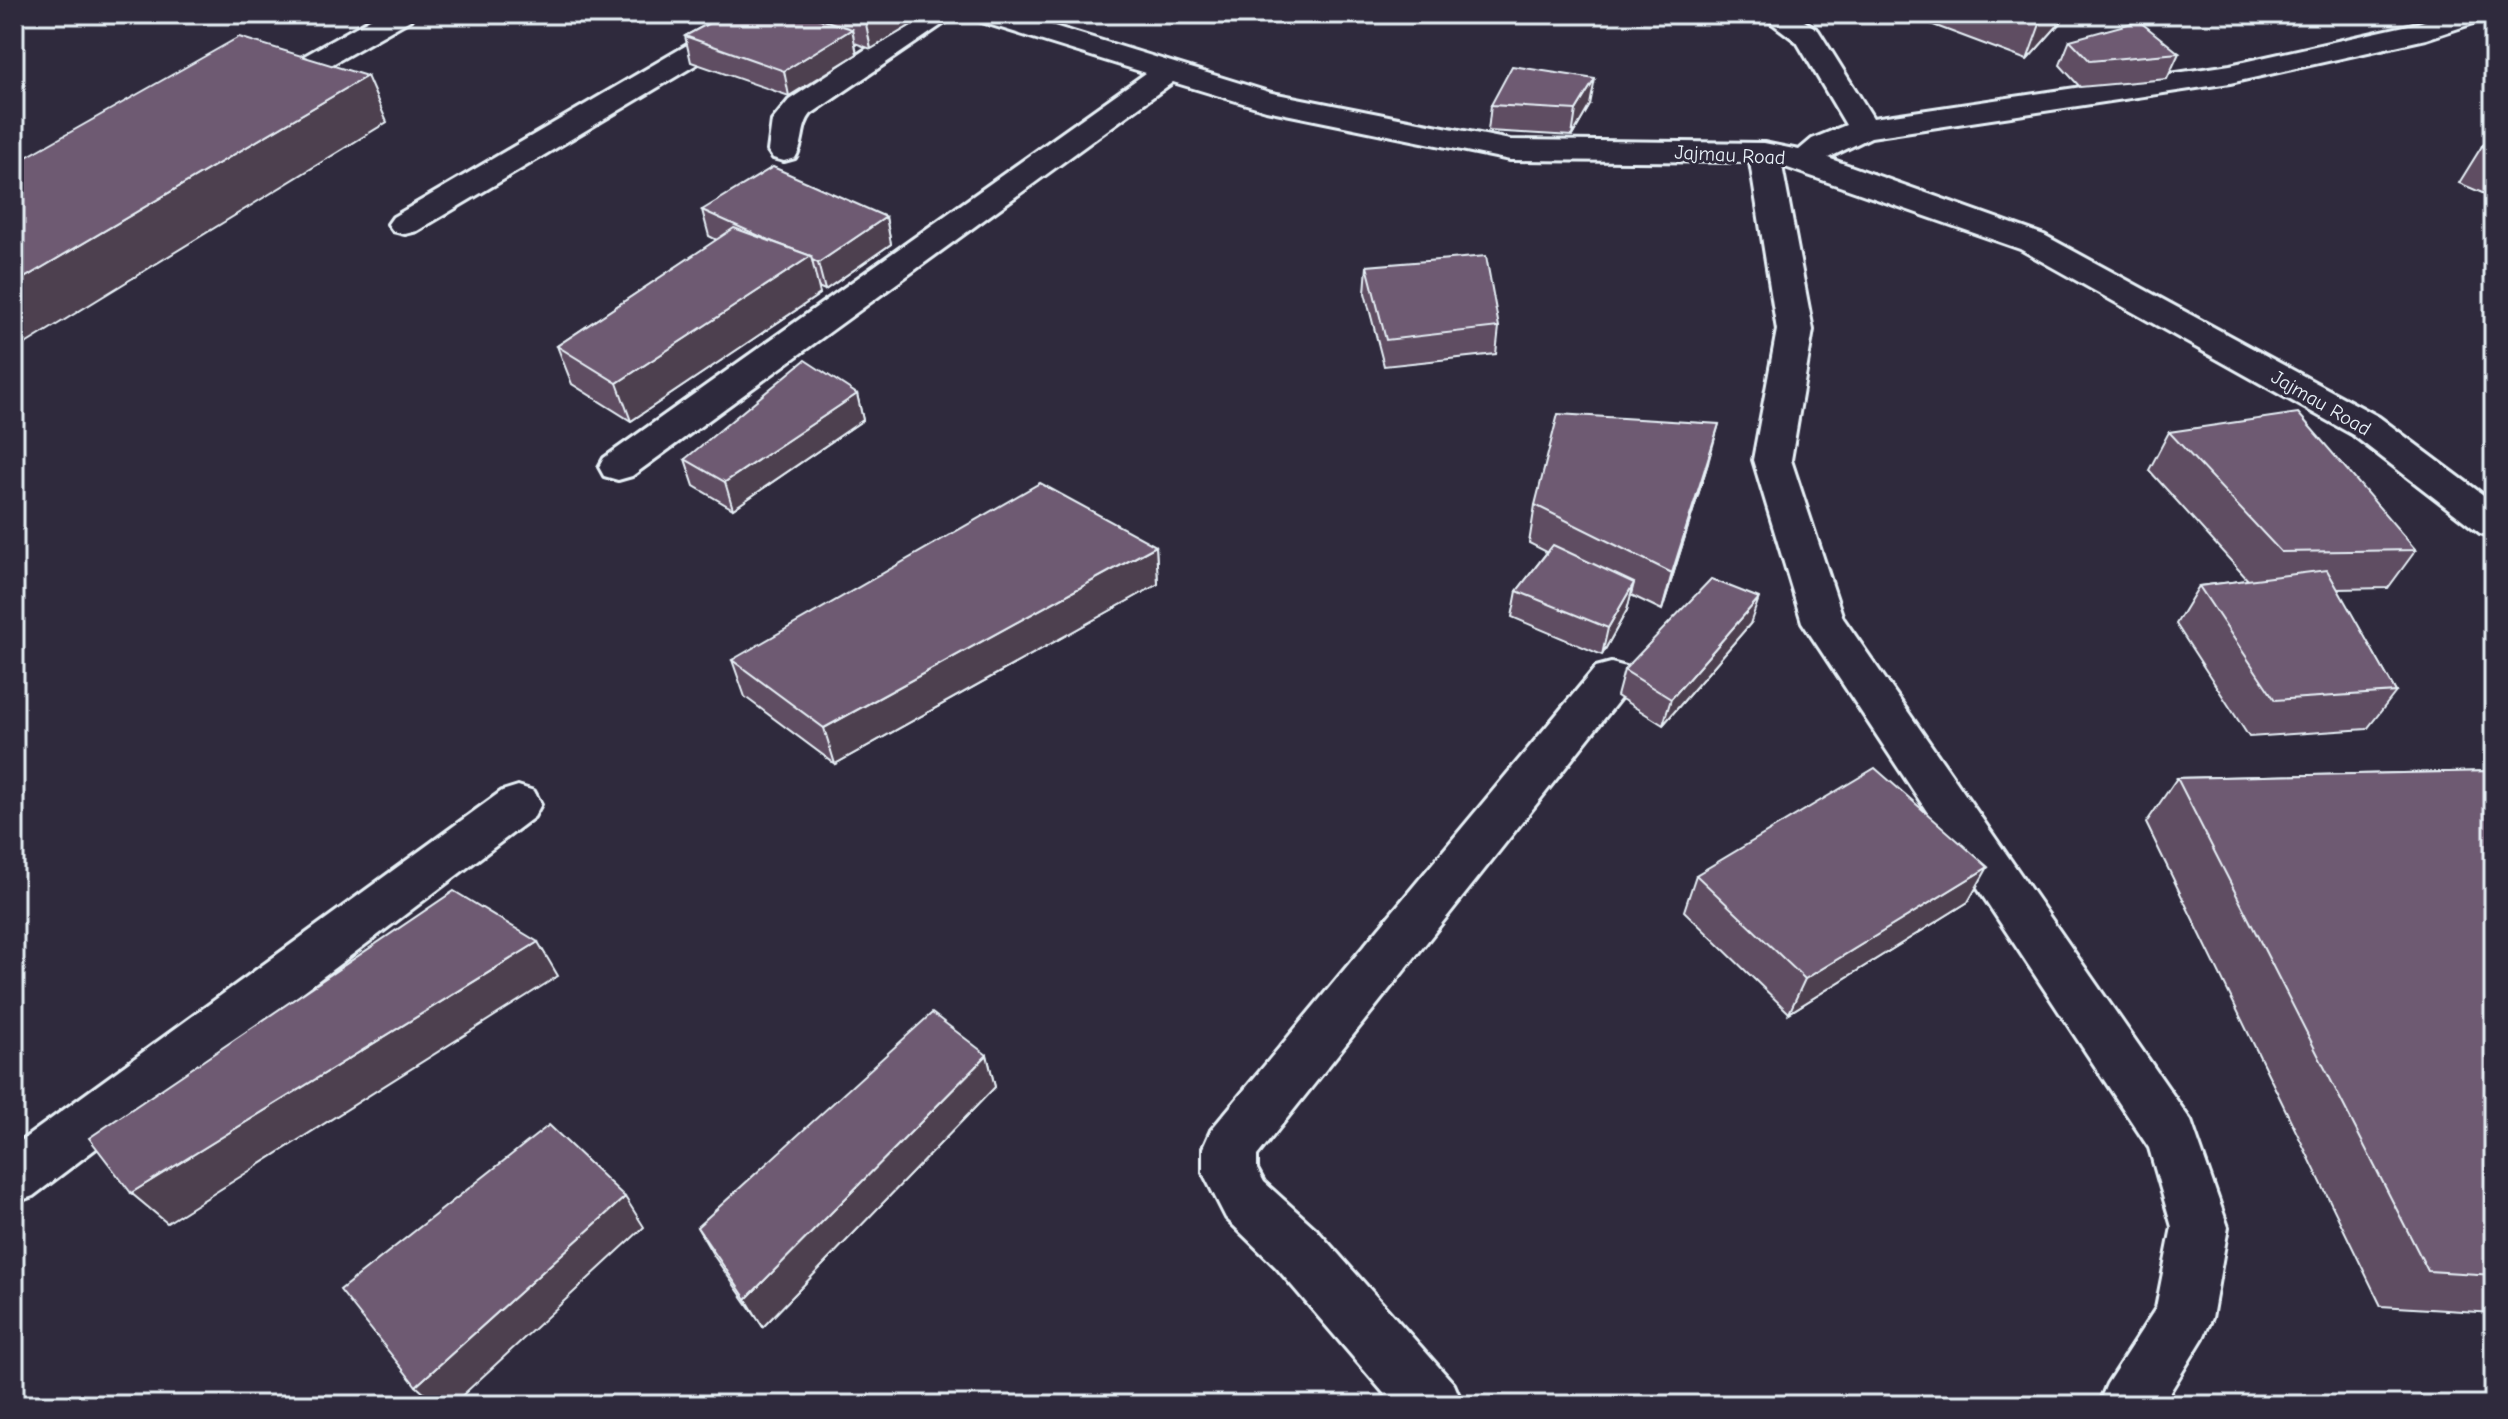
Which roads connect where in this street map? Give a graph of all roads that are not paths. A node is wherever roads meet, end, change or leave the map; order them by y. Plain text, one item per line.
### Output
1 (400, 14) edge
2 (761, 14) edge
3 (939, 14) edge
4 (985, 14) edge
5 (1083, 14) edge
6 (1774, 14) edge
7 (2473, 14) edge
8 (1048, 33) junction
9 (1169, 71) junction
10 (248, 100) edge
11 (1864, 129) junction
12 (784, 151) dead end
13 (1785, 157) junction
14 (405, 224) dead end
15 (618, 467) dead end
16 (2487, 513) edge
17 (1611, 679) dead end
18 (518, 804) dead end
19 (14, 1178) edge
20 (1433, 1405) edge
21 (2128, 1405) edge

1 - 10 street
2 - 14 street
3 - 12 street
4 - 8 street, Jajmau Road
5 - 8 street
6 - 11 street
7 - 11 street
8 - 9 street, Jajmau Road
9 - 13 street, Jajmau Road
9 - 15 street
11 - 13 street
13 - 16 street, Jajmau Road
13 - 21 street
17 - 20 street
18 - 19 street

